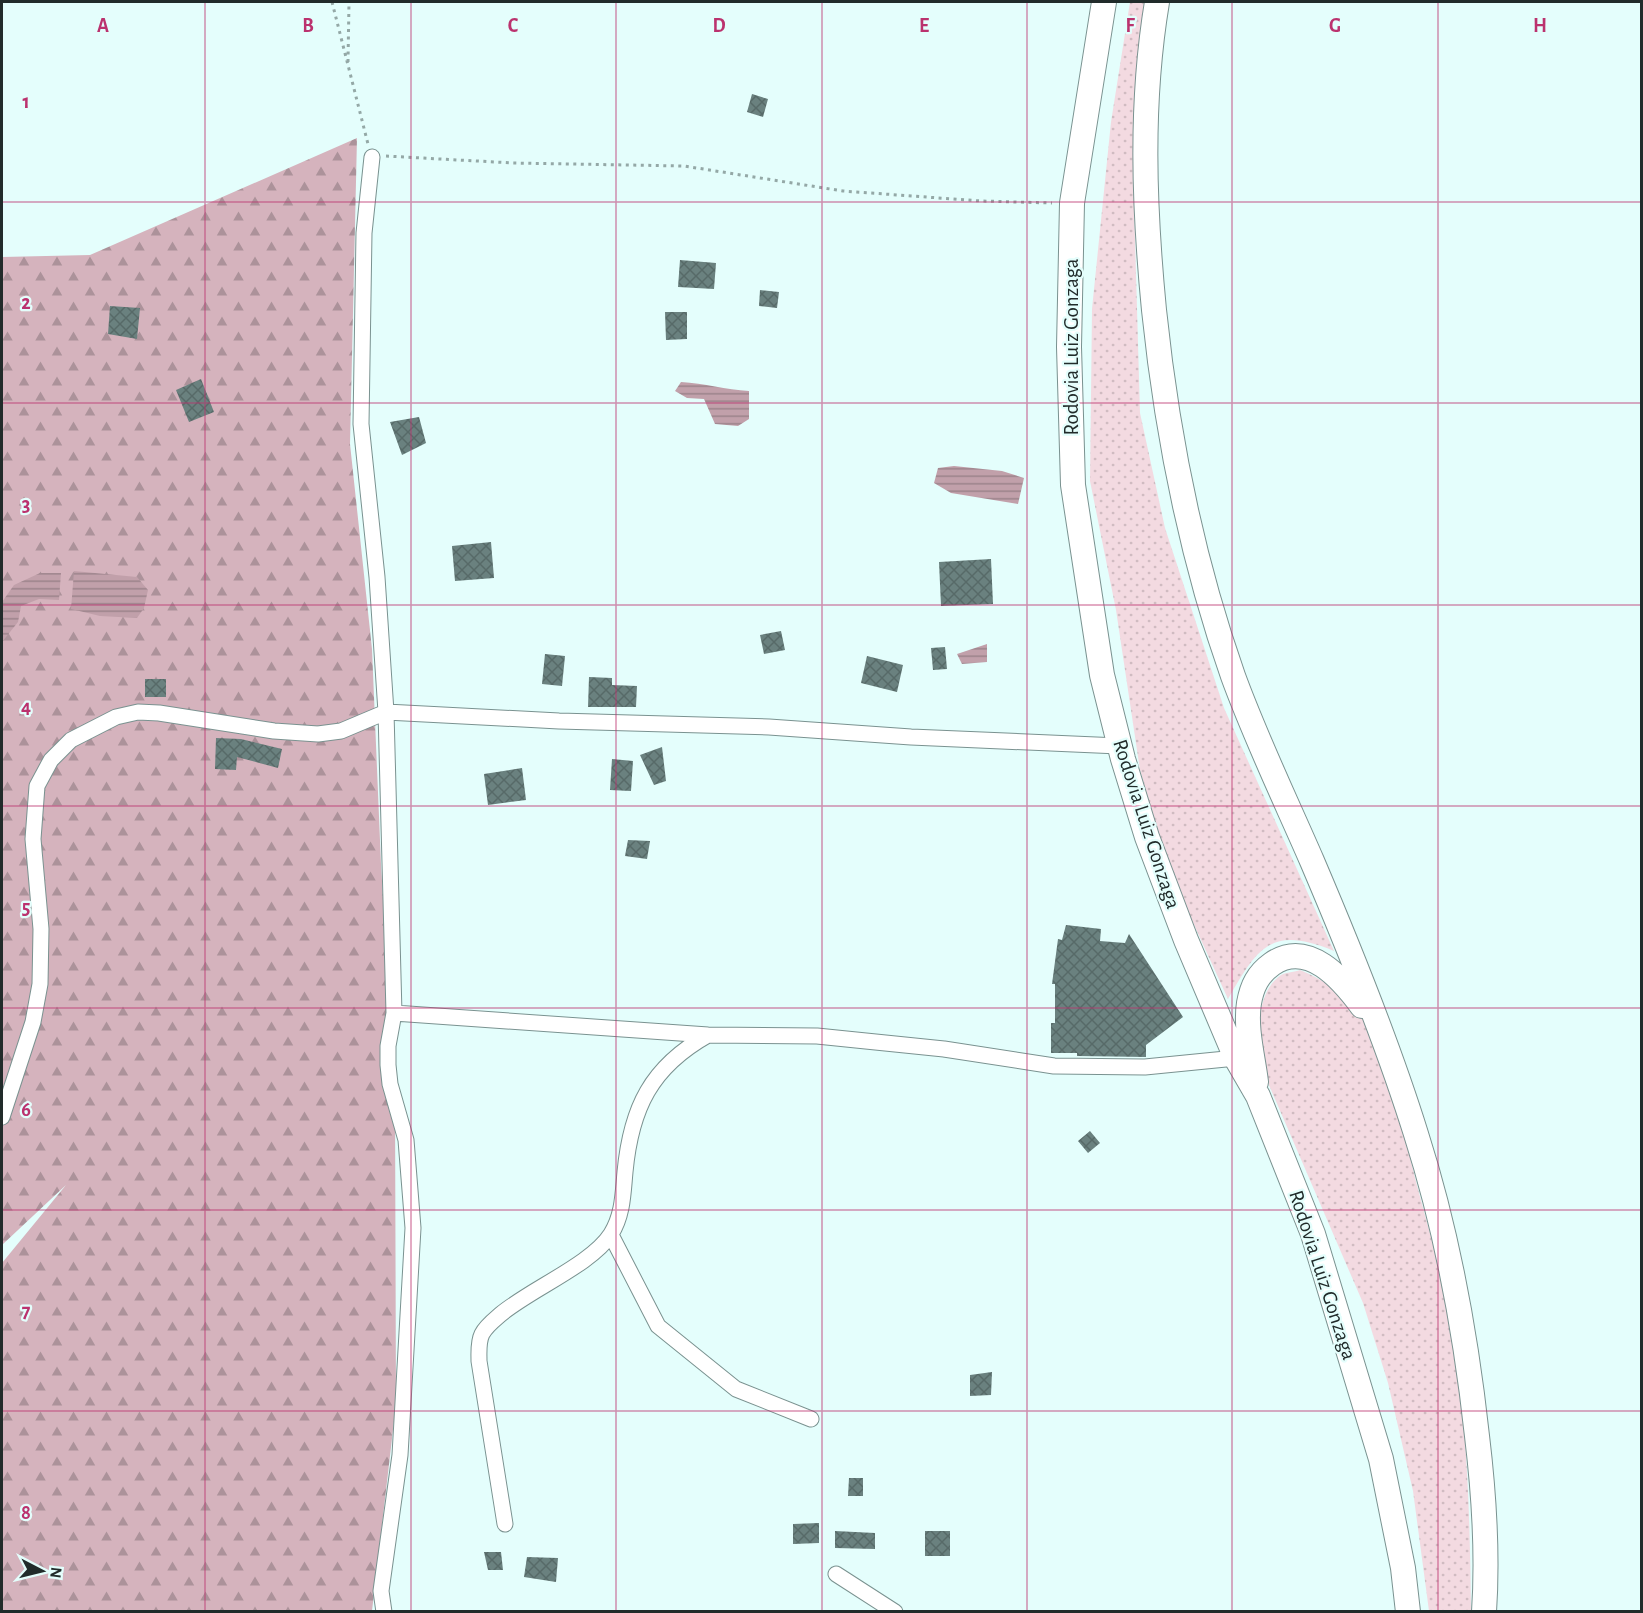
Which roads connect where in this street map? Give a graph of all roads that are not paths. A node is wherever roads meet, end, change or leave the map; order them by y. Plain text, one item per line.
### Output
1 (1104, 2) edge
2 (1157, 2) edge
3 (372, 157) road end
4 (386, 712) junction
5 (1119, 746) junction
6 (394, 1013) junction
7 (1380, 1029) junction
8 (708, 1035) junction
9 (1236, 1058) junction
10 (1258, 1096) junction
11 (2, 1117) edge
12 (611, 1235) junction
13 (811, 1419) dead end
14 (505, 1524) dead end
15 (836, 1574) dead end
16 (384, 1611) edge
17 (895, 1611) edge
18 (1408, 1611) edge
19 (1484, 1611) edge

1 - 5 highway, Rodovia Luiz Gonzaga
2 - 7 highway
3 - 4 street
4 - 5 street
4 - 6 street
4 - 11 street
5 - 9 highway, Rodovia Luiz Gonzaga
6 - 8 street
6 - 16 street
7 - 10 highway
7 - 19 highway
8 - 9 street
8 - 12 street
9 - 10 highway, Rodovia Luiz Gonzaga
10 - 18 highway, Rodovia Luiz Gonzaga
12 - 13 street
12 - 14 street
15 - 17 street

